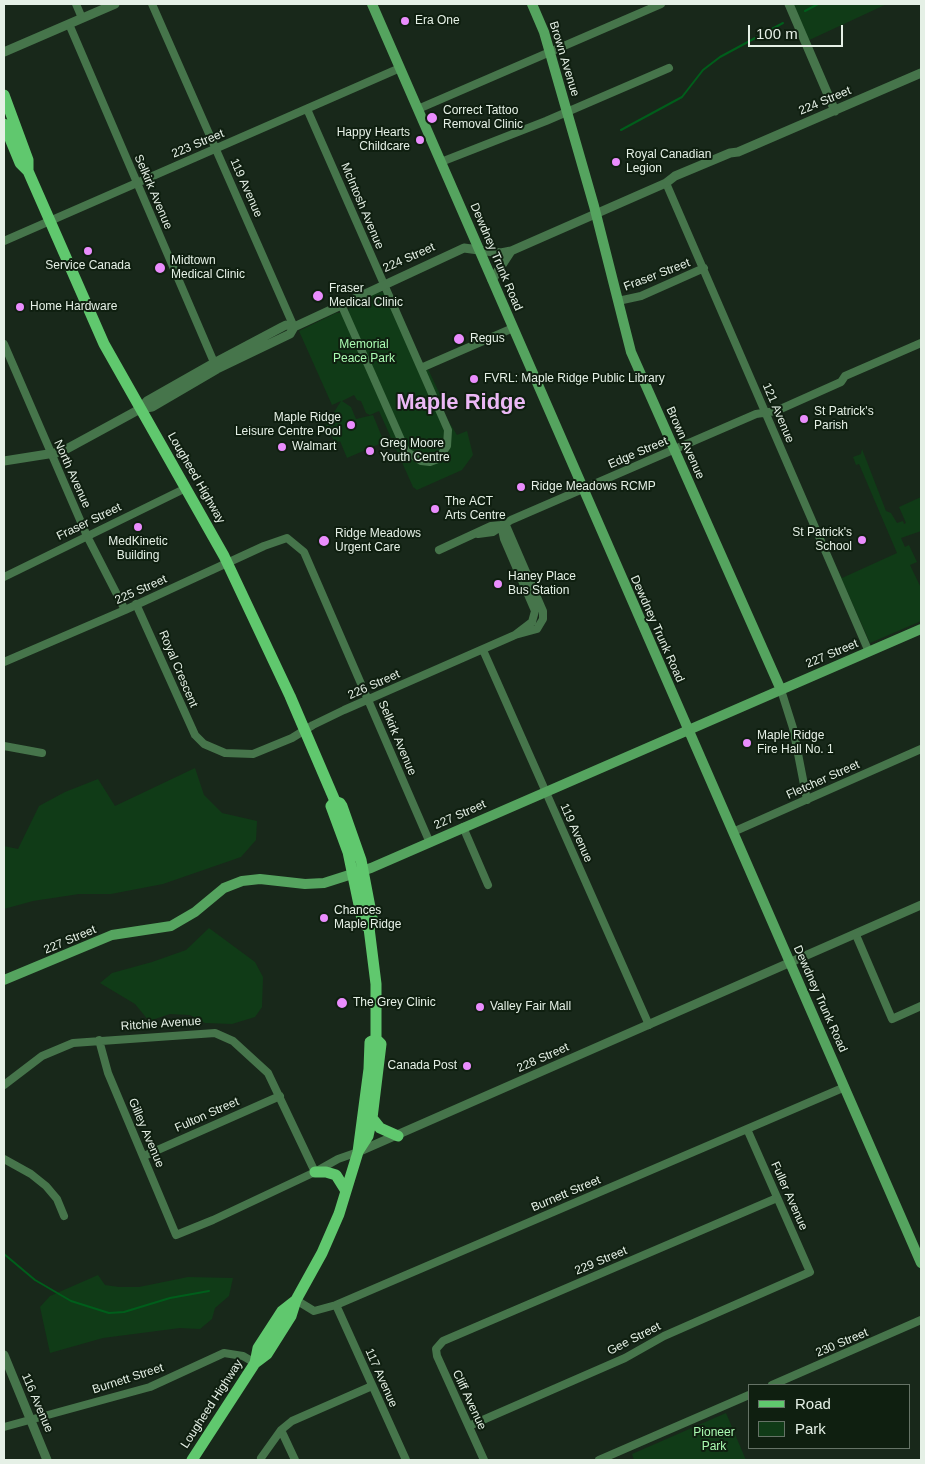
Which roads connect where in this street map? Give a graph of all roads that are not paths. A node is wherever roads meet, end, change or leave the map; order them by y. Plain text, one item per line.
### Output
1 (76, 4) edge
2 (115, 4) edge
3 (152, 4) edge
4 (372, 4) edge
5 (532, 4) edge
6 (662, 4) edge
7 (789, 4) edge
8 (82, 18) junction
9 (69, 24) junction
10 (4, 52) edge
11 (550, 52) junction
12 (400, 68) junction
13 (669, 68) dead end
14 (921, 73) edge
15 (4, 95) edge
16 (307, 109) junction
17 (418, 109) junction
18 (567, 111) junction
19 (830, 112) junction
20 (4, 124) edge
21 (216, 148) junction
22 (441, 162) junction
23 (28, 171) junction
24 (136, 183) junction
25 (666, 183) junction
26 (596, 213) junction
27 (50, 221) junction
28 (4, 240) edge
29 (479, 249) junction
30 (511, 251) junction
31 (704, 268) junction
32 (492, 280) junction
33 (383, 283) junction
34 (618, 301) junction
35 (341, 304) junction
36 (294, 326) junction
37 (513, 328) junction
38 (921, 343) edge
39 (4, 344) edge
40 (215, 366) junction
41 (421, 368) junction
42 (140, 408) junction
43 (765, 412) junction
44 (675, 449) junction
45 (51, 454) junction
46 (4, 461) edge
47 (186, 488) junction
48 (582, 489) junction
49 (503, 524) junction
50 (87, 536) junction
51 (287, 538) joint
52 (439, 550) dead end
53 (227, 563) junction
54 (4, 577) edge
55 (136, 604) junction
56 (125, 610) junction
57 (921, 629) edge
58 (515, 635) junction
59 (483, 650) junction
60 (869, 652) junction
61 (4, 662) edge
62 (781, 690) junction
63 (368, 700) junction
64 (688, 730) junction
65 (304, 731) junction
66 (201, 742) joint
67 (4, 746) edge
68 (921, 749) edge
69 (42, 753) dead end
70 (546, 792) junction
71 (807, 800) junction
72 (463, 827) junction
73 (733, 832) junction
74 (430, 843) junction
75 (358, 873) junction
76 (488, 885) dead end
77 (921, 905) edge
78 (856, 935) junction
79 (791, 964) junction
80 (4, 980) edge
81 (921, 1006) edge
82 (649, 1025) junction
83 (376, 1039) junction
84 (99, 1040) junction
85 (4, 1085) edge
86 (846, 1087) junction
87 (280, 1096) junction
88 (372, 1118) junction
89 (747, 1129) junction
90 (398, 1136) junction
91 (358, 1152) junction
92 (144, 1156) junction
93 (4, 1159) edge
94 (315, 1172) junction
95 (346, 1191) junction
96 (777, 1198) junction
97 (64, 1216) dead end
98 (176, 1234) joint
99 (921, 1263) edge
100 (810, 1272) joint
101 (296, 1300) junction
102 (336, 1305) junction
103 (921, 1320) edge
104 (436, 1349) joint
105 (4, 1355) edge
106 (255, 1363) junction
107 (774, 1384) edge
108 (372, 1386) junction
109 (748, 1396) edge
110 (30, 1420) junction
111 (469, 1426) junction
112 (4, 1427) edge
113 (281, 1430) junction
114 (261, 1458) dead end
115 (47, 1460) edge
116 (192, 1460) edge
117 (295, 1460) edge
118 (406, 1460) edge
119 (484, 1460) edge
120 (600, 1460) edge

1 - 8 street
2 - 8 street
3 - 21 street, 119 Avenue
4 - 12 main road, Dewdney Trunk Road
5 - 11 main road, Brown Avenue
6 - 11 street
7 - 19 street
8 - 9 street
9 - 10 street
9 - 24 street, Selkirk Avenue
11 - 17 street
11 - 18 main road, Brown Avenue
12 - 16 street, 223 Street
12 - 17 main road, Dewdney Trunk Road
13 - 18 street
14 - 19 street, 224 Street
15 - 23 main road, Lougheed Highway
16 - 21 street, 223 Street
16 - 33 street, McIntosh Avenue
17 - 22 main road, Dewdney Trunk Road
18 - 22 street
18 - 26 main road, Brown Avenue
19 - 25 street, 224 Street
20 - 23 main road, Lougheed Highway
21 - 24 street, 223 Street
21 - 36 street, 119 Avenue
22 - 29 main road, Dewdney Trunk Road
23 - 27 main road, Lougheed Highway
24 - 27 street, 223 Street
24 - 40 street, Selkirk Avenue
25 - 26 street, 224 Street
25 - 31 street, 121 Avenue
26 - 30 street, 224 Street
26 - 34 main road, Brown Avenue
27 - 28 street, 223 Street
27 - 42 main road, Lougheed Highway
29 - 30 street, 224 Street
29 - 32 main road, Dewdney Trunk Road
29 - 33 street, 224 Street
30 - 32 street
31 - 34 street, Fraser Street
31 - 43 street, 121 Avenue
32 - 37 main road, Dewdney Trunk Road
33 - 35 street, 224 Street
33 - 41 street, McIntosh Avenue
34 - 44 main road, Brown Avenue
35 - 36 street, 224 Street
35 - 41 street, McIntosh Avenue
36 - 40 street, 224 Street
37 - 41 street
37 - 48 main road, Dewdney Trunk Road
38 - 43 street, Edge Street
39 - 45 street, North Avenue
40 - 42 street, 224 Street
42 - 45 street, 224 Street
42 - 47 main road, Lougheed Highway
43 - 44 street, Edge Street
43 - 60 street, 121 Avenue
44 - 48 street, Edge Street
44 - 62 main road, Brown Avenue
45 - 46 street, 224 Street
45 - 50 street, North Avenue
47 - 50 street, Fraser Street
47 - 53 main road, Lougheed Highway
48 - 49 street, Edge Street
48 - 64 main road, Dewdney Trunk Road
49 - 52 street, Edge Street
49 - 58 street
49 - 58 street, 226 Street
50 - 54 street, Fraser Street
50 - 56 street, North Avenue
51 - 53 street, 225 Street
51 - 63 street, Selkirk Avenue
53 - 55 street, 225 Street
53 - 65 main road, Lougheed Highway
55 - 56 street, 225 Street
55 - 66 street, Royal Crescent
56 - 61 street, 225 Street
57 - 60 main road, 227 Street
58 - 59 street, 226 Street
59 - 63 street, 226 Street
59 - 70 street, 119 Avenue
60 - 62 main road, 227 Street
62 - 64 main road, 227 Street
62 - 71 street, Brown Avenue
63 - 65 street, 226 Street
63 - 74 street, Selkirk Avenue
64 - 70 main road, 227 Street
64 - 73 main road, Dewdney Trunk Road
65 - 66 street, 226 Street
65 - 75 main road, Lougheed Highway
67 - 69 street
68 - 71 street, Fletcher Street
70 - 72 main road, 227 Street
70 - 82 street, 119 Avenue
71 - 73 street, Fletcher Street
72 - 74 main road, 227 Street
72 - 76 street
73 - 79 main road, Dewdney Trunk Road
74 - 75 main road, 227 Street
75 - 80 main road, 227 Street
75 - 83 main road, Lougheed Highway
77 - 78 street, 228 Street
78 - 79 street, 228 Street
78 - 81 street
79 - 82 street, 228 Street
79 - 86 main road, Dewdney Trunk Road
82 - 90 street, 228 Street
83 - 88 main road, Lougheed Highway
83 - 91 main road, Lougheed Highway
84 - 85 street, Ritchie Avenue
84 - 87 street, Ritchie Avenue
84 - 92 street, Gilley Avenue
86 - 89 street, Burnett Street
86 - 99 main road, Dewdney Trunk Road
87 - 92 street, Fulton Street
87 - 94 street, Ritchie Avenue
88 - 90 main road
88 - 91 main road, Lougheed Highway
89 - 96 street, Fuller Avenue
89 - 102 street, Burnett Street
90 - 91 street, 228 Street
91 - 94 street, 228 Street
91 - 95 main road, Lougheed Highway
92 - 98 street, Gilley Avenue
93 - 97 street
94 - 95 main road
94 - 98 street, 228 Street
95 - 101 main road, Lougheed Highway
96 - 100 street, Fuller Avenue
96 - 104 street, 229 Street
100 - 111 street, Gee Street
101 - 102 street, Burnett Street
101 - 106 main road, Lougheed Highway
102 - 108 street, 117 Avenue
103 - 107 street, 230 Street
104 - 111 street, Cliff Avenue
105 - 110 street, 116 Avenue
106 - 110 street, Burnett Street
106 - 116 main road, Lougheed Highway
108 - 113 street
108 - 118 street, 117 Avenue
109 - 120 street
110 - 112 street, Burnett Street
110 - 115 street, 116 Avenue
111 - 119 street, Cliff Avenue
113 - 114 street
113 - 117 street

